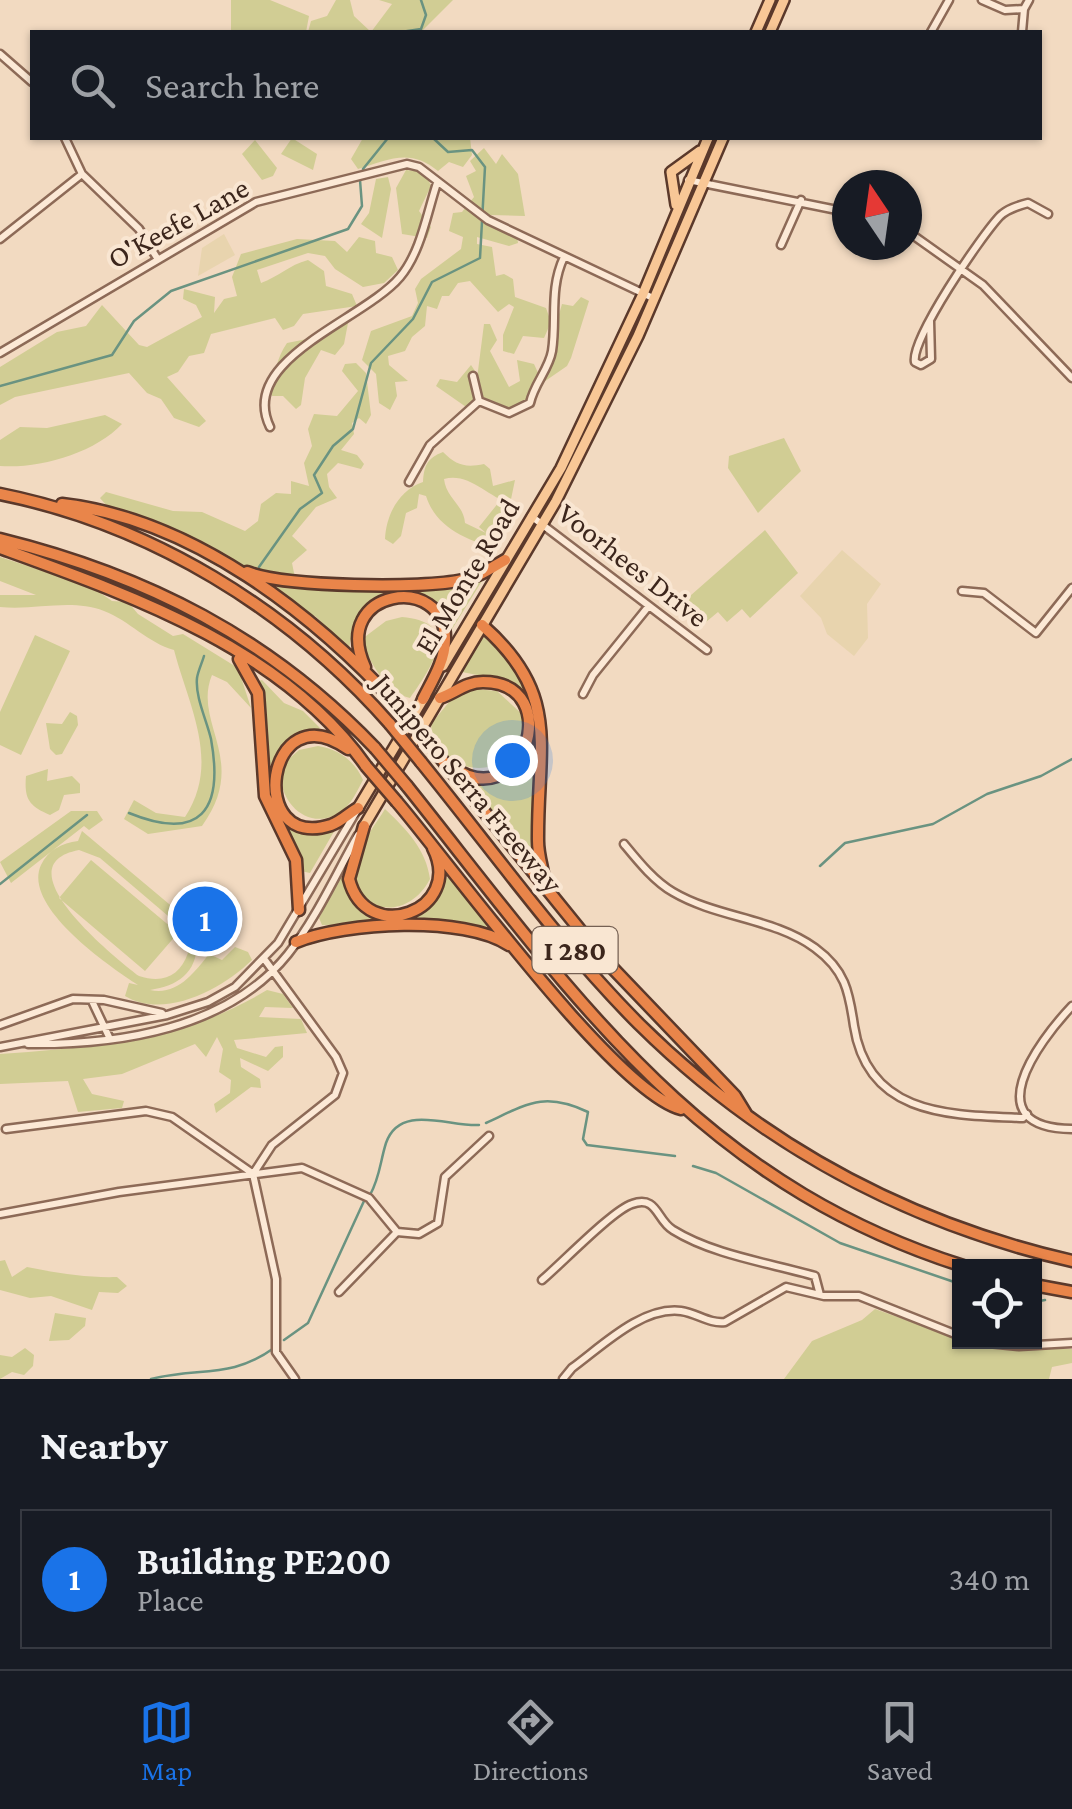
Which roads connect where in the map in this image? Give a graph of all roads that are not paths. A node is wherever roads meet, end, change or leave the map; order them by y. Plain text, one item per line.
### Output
1 (770, 0) edge
2 (784, 0) edge
3 (949, 0) edge
4 (982, 0) edge
5 (1030, 0) edge
6 (1024, 10) junction
7 (757, 30) edge
8 (771, 30) edge
9 (932, 30) edge
10 (1022, 30) edge
11 (0, 54) edge
12 (30, 80) edge
13 (66, 140) edge
14 (707, 140) edge
15 (722, 140) edge
16 (702, 149) junction
17 (82, 174) junction
18 (688, 180) junction
19 (703, 182) junction
20 (437, 183) junction
21 (801, 200) junction
22 (832, 208) edge
23 (677, 209) junction
24 (1048, 214) dead end
25 (0, 239) edge
26 (922, 241) edge
27 (780, 245) dead end
28 (157, 258) junction
29 (564, 258) junction
30 (963, 270) junction
31 (643, 294) junction
32 (655, 298) junction
33 (930, 321) junction
34 (0, 353) edge
35 (473, 376) dead end
36 (1072, 378) edge
37 (479, 401) junction
38 (270, 426) dead end
39 (410, 482) dead end
40 (0, 494) edge
41 (41, 502) junction
42 (531, 516) junction
43 (543, 524) junction
44 (0, 539) edge
45 (0, 548) edge
46 (202, 552) junction
47 (505, 560) junction
48 (1072, 588) edge
49 (962, 591) dead end
50 (648, 607) junction
51 (482, 625) junction
52 (222, 646) junction
53 (707, 650) dead end
54 (371, 676) junction
55 (584, 694) dead end
56 (440, 698) junction
57 (423, 700) junction
58 (431, 746) junction
59 (366, 766) junction
60 (358, 808) junction
61 (415, 823) junction
62 (364, 826) junction
63 (624, 844) dead end
64 (545, 888) junction
65 (299, 910) junction
66 (296, 942) junction
67 (523, 957) junction
68 (265, 960) junction
69 (273, 970) junction
70 (91, 1000) junction
71 (1072, 1006) edge
72 (188, 1009) junction
73 (0, 1016) edge
74 (10, 1018) junction
75 (0, 1024) edge
76 (106, 1025) junction
77 (109, 1037) junction
78 (22, 1044) junction
79 (0, 1047) edge
80 (682, 1109) junction
81 (1028, 1114) junction
82 (749, 1119) junction
83 (1072, 1128) edge
84 (6, 1130) dead end
85 (489, 1136) dead end
86 (253, 1174) junction
87 (0, 1214) edge
88 (396, 1232) junction
89 (1072, 1261) edge
90 (952, 1262) edge
91 (542, 1280) dead end
92 (1042, 1287) edge
93 (339, 1292) dead end
94 (1072, 1292) edge
95 (820, 1295) junction
96 (952, 1333) edge
97 (1072, 1343) edge
98 (1042, 1345) edge
99 (294, 1379) edge
100 (564, 1379) edge

1 - 7 main road
2 - 8 main road
3 - 9 street
4 - 6 street
5 - 6 street
6 - 10 street
11 - 12 street
13 - 17 street
14 - 16 main road
15 - 19 main road, El Monte Road
16 - 18 main road, El Monte Road
16 - 23 main road
17 - 25 street
17 - 28 street
18 - 19 street
18 - 23 main road, El Monte Road
19 - 21 street
19 - 32 main road, El Monte Road
20 - 28 street, O'Keefe Lane
20 - 29 street, O'Keefe Lane
20 - 38 street
21 - 22 street
21 - 27 street
23 - 31 main road, El Monte Road
24 - 30 street
26 - 30 street
28 - 34 street, O'Keefe Lane
29 - 31 street, O'Keefe Lane
29 - 37 street
30 - 33 street
30 - 36 street
31 - 32 street, O'Keefe Lane
31 - 42 main road, El Monte Road
32 - 43 main road, El Monte Road
33 - 33 street
35 - 37 street
37 - 39 street
40 - 41 highway, Junipero Serra Freeway / I 280
41 - 46 highway
41 - 82 highway, Junipero Serra Freeway / I 280, bridge
42 - 43 street, Voorhees Drive
42 - 47 main road, El Monte Road
43 - 50 street, Voorhees Drive
43 - 51 main road, El Monte Road
44 - 80 highway, Junipero Serra Freeway / I 280, bridge
45 - 52 highway
46 - 47 highway
46 - 54 highway
47 - 57 main road, El Monte Road
48 - 49 street
50 - 53 street, Voorhees Drive
50 - 55 street
51 - 56 main road, El Monte Road
51 - 64 highway
52 - 59 highway
52 - 65 highway
54 - 57 highway
54 - 58 highway, bridge
56 - 58 highway
56 - 62 main road, El Monte Road
57 - 60 main road, El Monte Road
58 - 64 highway
59 - 60 highway
59 - 61 highway, bridge
60 - 65 street, El Monte Road
61 - 62 highway
61 - 67 highway
62 - 66 street, El Monte Road
63 - 81 street
64 - 82 highway
65 - 68 street, El Monte Road
66 - 67 highway
66 - 69 street, El Monte Road
67 - 80 highway
68 - 69 street
68 - 72 street, El Monte Road
69 - 77 street, El Monte Road
69 - 86 street
70 - 72 street
70 - 74 street
70 - 76 street
71 - 81 street
72 - 76 street, El Monte Road
73 - 74 street
74 - 75 street
76 - 77 street
76 - 78 street, El Monte Road
77 - 78 street, El Monte Road
78 - 79 street, El Monte Road
80 - 90 highway, Junipero Serra Freeway / I 280
81 - 83 street
82 - 89 highway, Junipero Serra Freeway / I 280
84 - 86 street
85 - 88 street
86 - 87 street
86 - 88 street
86 - 99 street
88 - 93 street
91 - 95 street
92 - 94 highway
95 - 96 street
95 - 100 street
97 - 98 street

